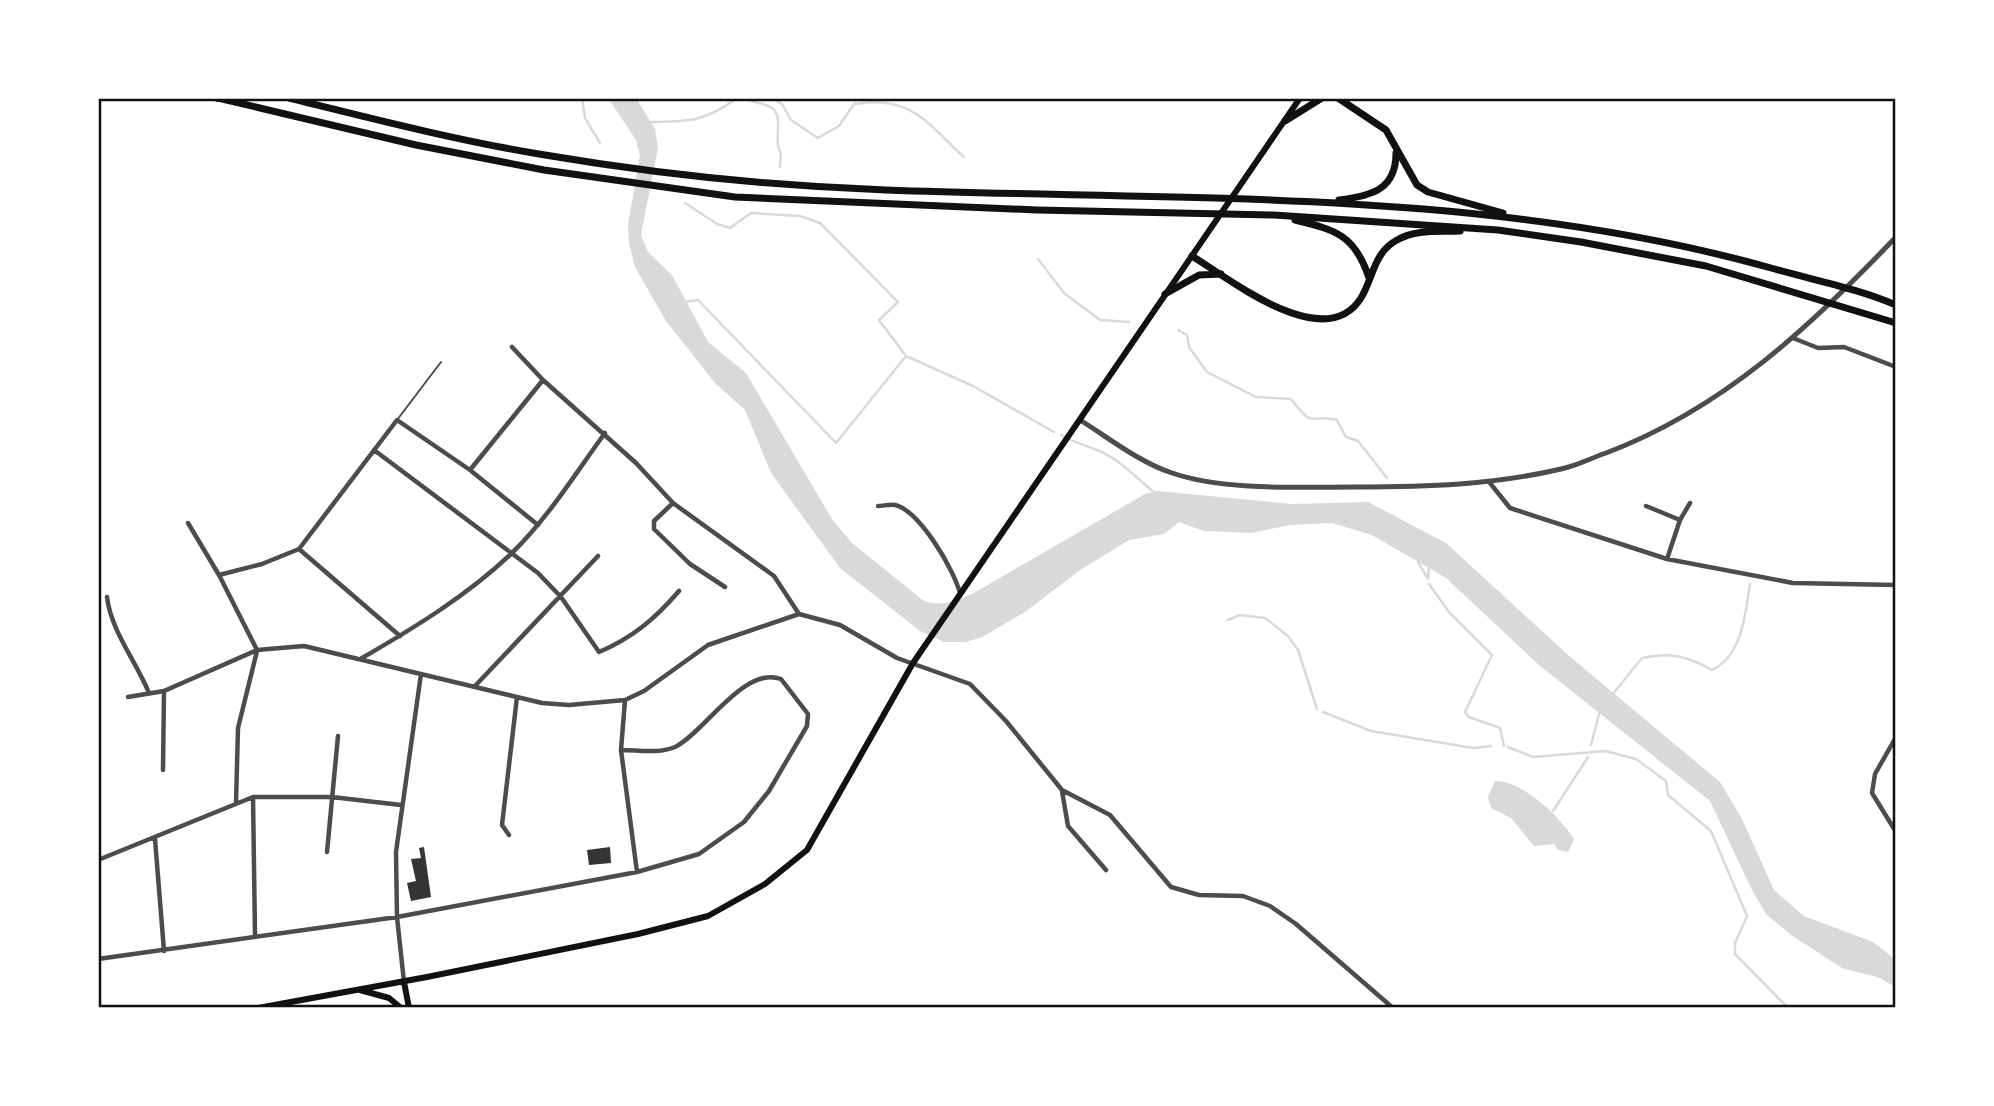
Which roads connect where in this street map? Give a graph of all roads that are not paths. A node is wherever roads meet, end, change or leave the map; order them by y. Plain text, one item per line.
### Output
1 (218, 98) edge
2 (289, 98) edge
3 (1300, 98) edge
4 (1322, 98) edge
5 (1338, 98) edge
6 (1285, 121) junction
7 (1394, 143) junction
8 (1317, 202) junction
9 (1274, 215) junction
10 (1536, 220) junction
11 (1498, 230) junction
12 (1896, 237) edge
13 (1192, 256) junction
14 (1221, 274) junction
15 (1368, 278) junction
16 (1166, 294) junction
17 (1896, 305) edge
18 (1896, 323) edge
19 (1793, 338) junction
20 (512, 348) dead end
21 (441, 362) dead end
22 (1896, 367) edge
23 (543, 380) junction
24 (397, 420) junction
25 (1080, 420) junction
26 (605, 433) junction
27 (374, 450) junction
28 (470, 470) junction
29 (1490, 483) junction
30 (673, 503) junction
31 (1690, 503) dead end
32 (878, 506) dead end
33 (1646, 506) dead end
34 (1680, 520) junction
35 (188, 523) dead end
36 (537, 525) junction
37 (299, 549) junction
38 (510, 554) junction
39 (598, 556) dead end
40 (1667, 559) junction
41 (219, 575) junction
42 (1896, 585) edge
43 (725, 587) dead end
44 (679, 591) dead end
45 (960, 594) junction
46 (107, 597) dead end
47 (561, 597) junction
48 (799, 614) junction
49 (400, 636) junction
50 (257, 650) junction
51 (361, 659) junction
52 (913, 663) junction
53 (421, 674) junction
54 (474, 686) junction
55 (164, 691) junction
56 (149, 693) junction
57 (128, 696) dead end
58 (517, 697) junction
59 (625, 700) junction
60 (338, 736) dead end
61 (1896, 737) edge
62 (621, 750) junction
63 (163, 770) dead end
64 (1062, 790) junction
65 (253, 797) junction
66 (332, 797) junction
67 (236, 803) junction
68 (401, 805) junction
69 (1895, 830) edge
70 (509, 835) dead end
71 (155, 839) junction
72 (327, 852) dead end
73 (98, 860) edge
74 (1106, 870) dead end
75 (637, 872) junction
76 (397, 917) junction
77 (255, 935) junction
78 (164, 951) junction
79 (98, 959) edge
80 (404, 982) junction
81 (358, 990) junction
82 (258, 1008) edge
83 (401, 1008) edge
84 (410, 1008) edge
85 (1393, 1008) edge

1 - 9 highway
2 - 8 highway
3 - 6 main road
4 - 6 highway
5 - 7 highway
6 - 13 main road
7 - 8 highway
7 - 10 highway
8 - 10 highway
9 - 11 highway
9 - 15 highway
10 - 17 highway
11 - 15 highway
11 - 18 highway
12 - 19 street
13 - 14 highway
13 - 16 main road
14 - 15 highway
14 - 16 highway
16 - 25 main road
19 - 22 street
19 - 29 street
20 - 23 street
21 - 24 lane
23 - 26 street
23 - 28 street
24 - 27 street
24 - 28 street
25 - 29 street
25 - 45 main road
26 - 30 street
26 - 36 street
27 - 37 street
27 - 38 street
28 - 36 street
29 - 40 street
30 - 43 street
30 - 48 street
31 - 34 street
32 - 45 street
33 - 34 street
34 - 40 street
35 - 41 street
36 - 38 street
37 - 41 street
37 - 49 street
38 - 47 street
38 - 49 street
39 - 47 street
40 - 42 street
41 - 50 street
44 - 47 street
45 - 52 main road
46 - 56 street
47 - 54 street
48 - 52 street
48 - 59 street
49 - 51 street
50 - 51 street
50 - 55 street
50 - 67 street
51 - 53 street
52 - 64 street
52 - 80 main road
53 - 54 street
53 - 68 street
54 - 58 street
55 - 56 street
55 - 63 street
56 - 57 street
58 - 59 street
58 - 70 street
59 - 62 street
60 - 66 street
61 - 69 street
62 - 75 street
62 - 75 street
64 - 74 street
64 - 85 street
65 - 66 street
65 - 67 street
65 - 77 street
66 - 68 street
66 - 72 street
67 - 71 street
68 - 76 street
71 - 73 street
71 - 78 street
75 - 76 street
76 - 77 street
76 - 80 street
77 - 78 street
78 - 79 street
80 - 81 main road
80 - 84 main road
81 - 82 main road
81 - 83 main road

